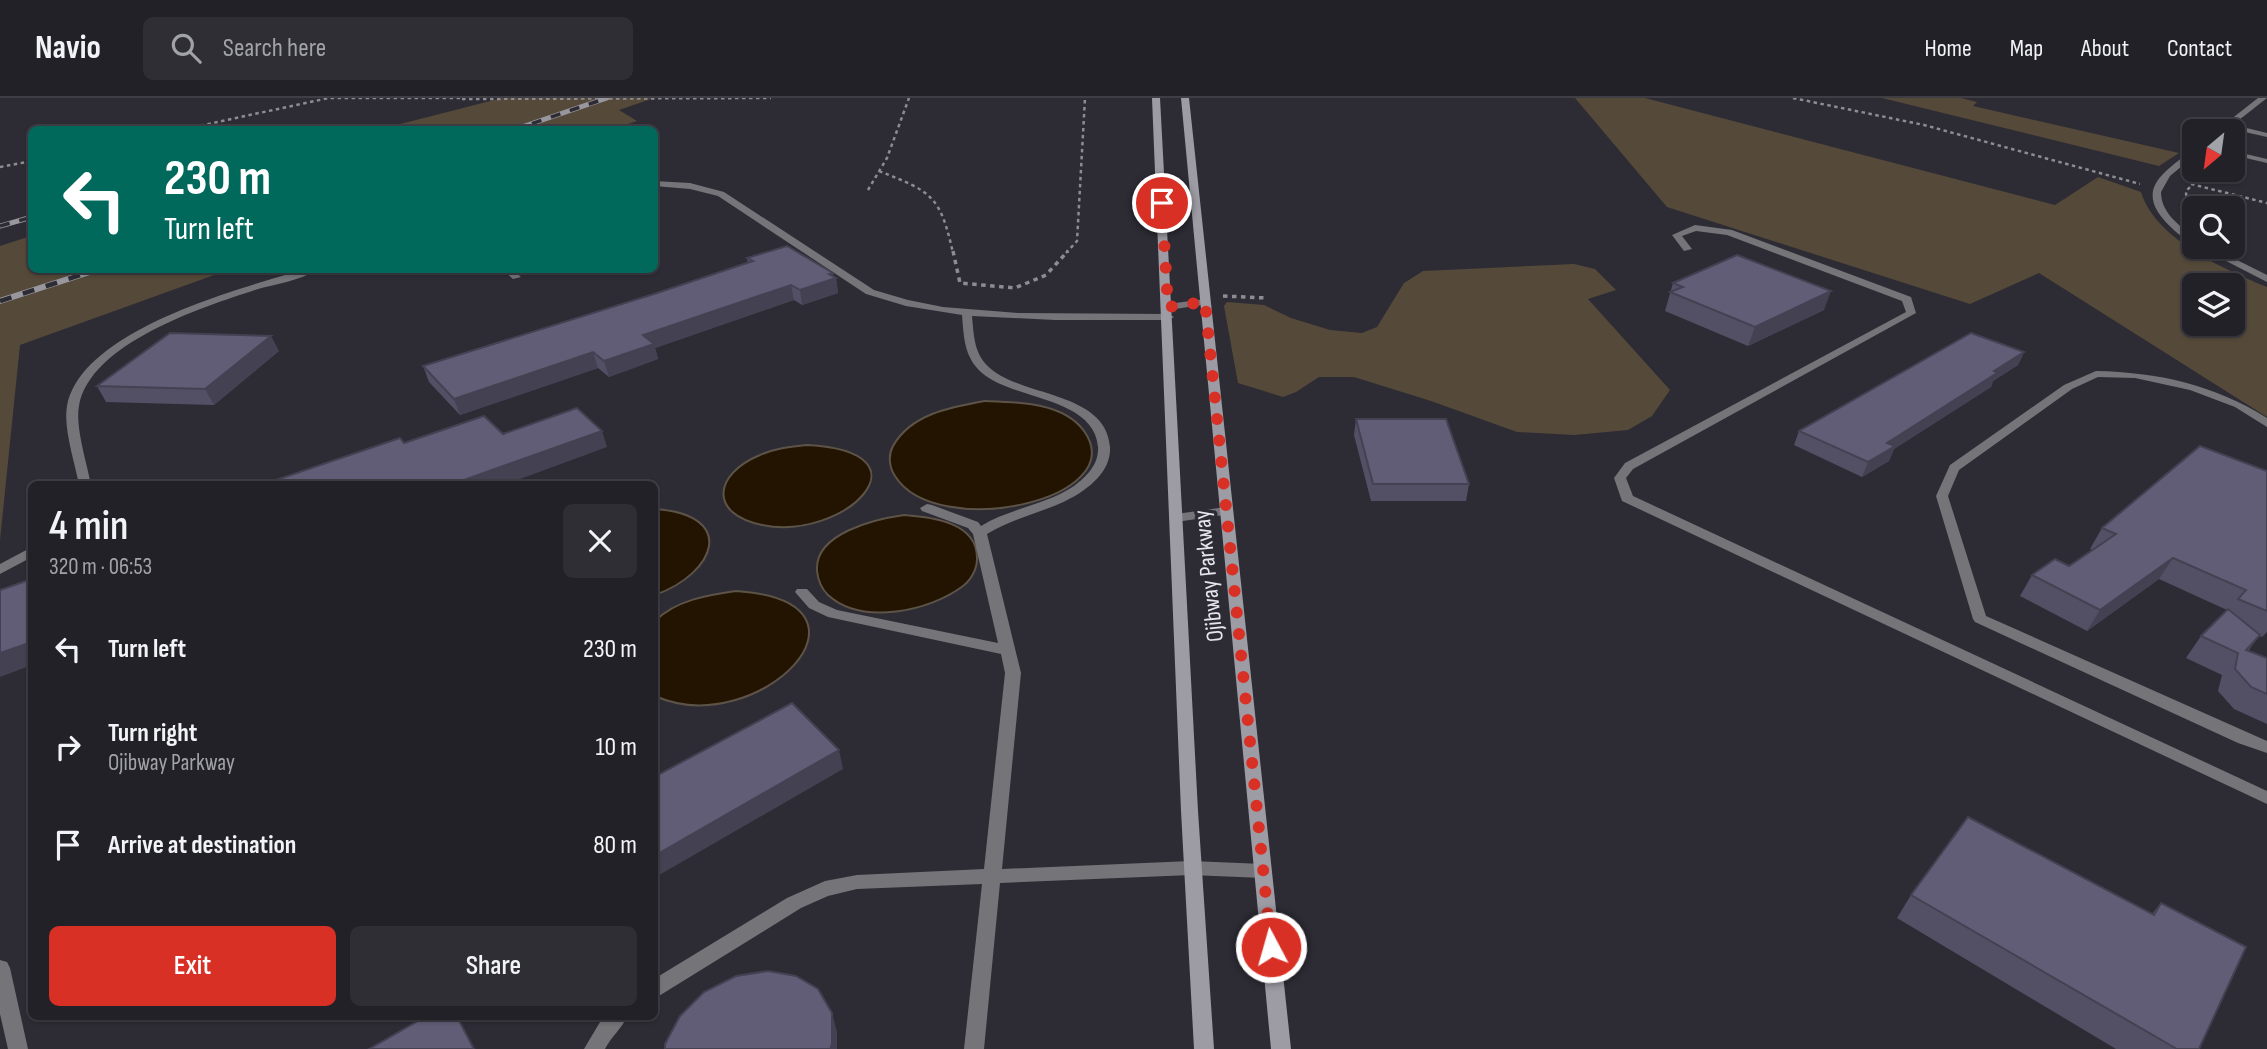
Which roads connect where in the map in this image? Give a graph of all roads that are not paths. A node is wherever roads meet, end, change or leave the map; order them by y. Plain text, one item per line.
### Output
1 (1156, 98) edge
2 (1185, 98) edge
3 (2263, 98) edge
4 (2235, 119) edge
5 (2245, 132) edge
6 (2267, 135) edge
7 (2245, 156) edge
8 (2267, 161) edge
9 (2182, 163) edge
10 (658, 183) edge
11 (2182, 232) edge
12 (1688, 249) dead end
13 (2228, 259) edge
14 (302, 273) edge
15 (2267, 279) edge
16 (1205, 299) junction
17 (1168, 312) junction
18 (967, 314) junction
19 (2267, 423) edge
20 (84, 481) edge
21 (926, 508) dead end
22 (1226, 511) junction
23 (1176, 518) junction
24 (980, 533) junction
25 (28, 553) edge
26 (0, 570) edge
27 (802, 592) dead end
28 (1008, 650) junction
29 (2267, 747) edge
30 (2267, 799) edge
31 (1191, 868) junction
32 (1263, 871) junction
33 (992, 875) junction
34 (0, 968) edge
35 (658, 988) edge
36 (614, 1020) edge
37 (18, 1049) edge
38 (594, 1049) edge
39 (974, 1049) edge
40 (1204, 1049) edge
41 (1282, 1049) edge

1 - 17 main road, Ojibway Parkway
2 - 16 main road, Ojibway Parkway
3 - 4 street
5 - 6 street
7 - 8 street
9 - 11 street
10 - 18 street
12 - 30 street
13 - 15 street
14 - 20 street
16 - 17 street
16 - 22 main road, Ojibway Parkway
17 - 18 street
17 - 23 main road, Ojibway Parkway
18 - 24 street
19 - 29 street
21 - 24 street
22 - 23 street
22 - 32 main road, Ojibway Parkway
23 - 31 main road, Ojibway Parkway
24 - 28 street
25 - 26 street
27 - 28 street
28 - 33 street
31 - 32 street
31 - 33 street
31 - 40 main road, Ojibway Parkway
32 - 41 main road, Ojibway Parkway
33 - 35 street
33 - 39 street
34 - 37 street
36 - 38 street

